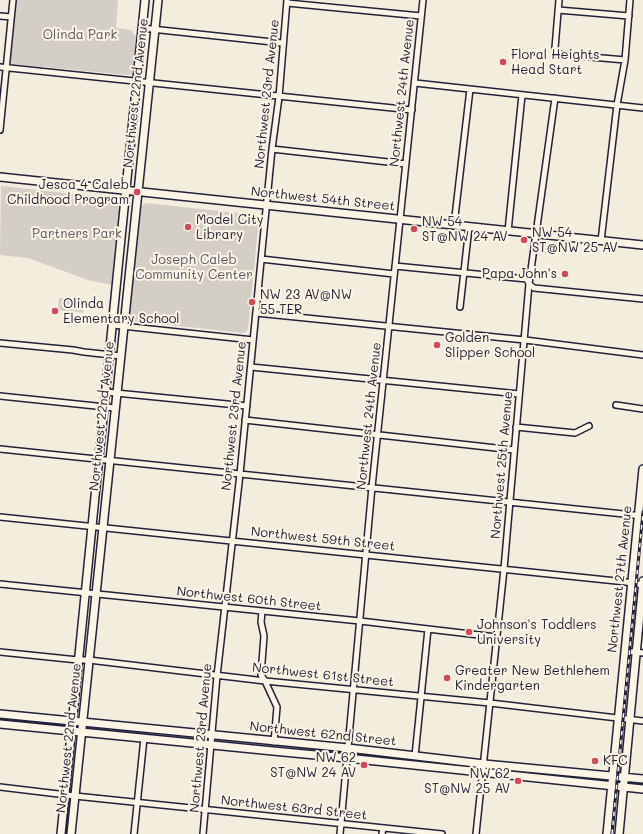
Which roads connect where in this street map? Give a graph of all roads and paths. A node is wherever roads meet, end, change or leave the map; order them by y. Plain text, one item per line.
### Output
1 (13, 0) edge
2 (145, 0) edge
3 (158, 0) edge
4 (423, 0) edge
5 (559, 0) edge
6 (630, 0) edge
7 (287, 2) edge
8 (558, 10) junction
9 (0, 16) edge
10 (421, 16) junction
11 (629, 16) junction
12 (11, 17) junction
13 (142, 28) junction
14 (156, 29) junction
15 (282, 43) junction
16 (625, 60) junction
17 (0, 67) edge
18 (6, 68) junction
19 (137, 81) junction
20 (150, 83) junction
21 (415, 83) junction
22 (470, 89) junction
23 (522, 95) junction
24 (279, 97) junction
25 (554, 98) junction
26 (617, 105) junction
27 (643, 108) edge
28 (412, 110) junction
29 (0, 121) edge
30 (0, 130) edge
31 (272, 149) junction
32 (406, 164) junction
33 (0, 177) edge
34 (127, 191) junction
35 (138, 192) junction
36 (267, 205) junction
37 (400, 220) junction
38 (454, 225) junction
39 (469, 227) junction
40 (508, 231) junction
41 (536, 234) junction
42 (602, 241) junction
43 (643, 245) edge
44 (261, 259) junction
45 (395, 266) junction
46 (465, 272) junction
47 (394, 274) junction
48 (530, 284) junction
49 (643, 299) edge
50 (460, 307) dead end
51 (256, 313) junction
52 (113, 325) junction
53 (124, 326) junction
54 (389, 326) junction
55 (253, 340) junction
56 (524, 340) junction
57 (0, 343) edge
58 (110, 355) junction
59 (643, 355) edge
60 (121, 356) junction
61 (251, 367) junction
62 (383, 381) junction
63 (106, 392) junction
64 (117, 393) junction
65 (519, 394) junction
66 (0, 396) edge
67 (247, 406) junction
68 (616, 406) dead end
69 (104, 407) junction
70 (115, 408) junction
71 (643, 409) edge
72 (246, 420) junction
73 (589, 426) dead end
74 (516, 427) junction
75 (378, 435) junction
76 (0, 449) edge
77 (514, 450) junction
78 (99, 459) junction
79 (110, 460) junction
80 (643, 469) edge
81 (240, 474) junction
82 (372, 487) junction
83 (509, 503) junction
84 (641, 516) edge
85 (0, 517) edge
86 (92, 526) junction
87 (103, 527) junction
88 (232, 540) junction
89 (366, 555) junction
90 (504, 569) junction
91 (643, 581) edge
92 (632, 583) junction
93 (0, 584) edge
94 (643, 585) edge
95 (85, 594) junction
96 (96, 595) junction
97 (225, 607) junction
98 (262, 611) junction
99 (360, 621) junction
100 (428, 629) junction
101 (496, 637) junction
102 (625, 651) junction
103 (0, 652) edge
104 (639, 652) edge
105 (78, 660) junction
106 (89, 660) junction
107 (217, 676) junction
108 (265, 681) junction
109 (354, 689) junction
110 (422, 696) junction
111 (490, 703) junction
112 (0, 714) edge
113 (618, 717) junction
114 (630, 720) junction
115 (643, 721) edge
116 (72, 722) junction
117 (83, 723) junction
118 (0, 724) edge
119 (71, 730) junction
120 (82, 731) junction
121 (212, 736) junction
122 (144, 738) junction
123 (274, 742) junction
124 (211, 745) junction
125 (348, 748) junction
126 (416, 756) junction
127 (347, 758) junction
128 (484, 764) junction
129 (483, 773) junction
130 (613, 776) junction
131 (625, 777) junction
132 (643, 779) edge
133 (612, 785) junction
134 (624, 786) junction
135 (0, 787) edge
136 (643, 788) edge
137 (65, 794) junction
138 (75, 796) junction
139 (137, 802) junction
140 (205, 810) junction
141 (341, 824) junction
142 (383, 828) junction
143 (433, 833) edge
144 (61, 834) edge
145 (71, 834) edge
146 (134, 834) edge
147 (203, 834) edge
148 (340, 834) edge
149 (382, 834) edge
150 (442, 834) edge
151 (476, 834) edge
152 (607, 834) edge
153 (619, 834) edge

1 - 12 street
2 - 13 main road, Northwest 22nd Avenue
3 - 14 main road, Northwest 22nd Avenue
4 - 10 street, Northwest 24th Avenue
5 - 8 street
6 - 11 street
7 - 10 street
7 - 15 street, Northwest 23rd Avenue
8 - 11 street
8 - 16 street
9 - 12 street
10 - 21 street, Northwest 24th Avenue
11 - 16 street
12 - 18 street
13 - 14 street
13 - 19 main road, Northwest 22nd Avenue
14 - 15 street
14 - 20 main road, Northwest 22nd Avenue
15 - 24 street, Northwest 23rd Avenue
16 - 26 street
17 - 18 street
18 - 19 street
18 - 29 street
19 - 20 street
19 - 34 main road, Northwest 22nd Avenue
20 - 24 street
20 - 35 main road, Northwest 22nd Avenue
21 - 22 street
21 - 28 street, Northwest 24th Avenue
22 - 23 street
22 - 38 street
23 - 25 street
23 - 40 street
24 - 28 street
24 - 31 street, Northwest 23rd Avenue
25 - 26 street
25 - 41 street, Northwest 25th Avenue
26 - 27 street
26 - 42 street
28 - 32 street, Northwest 24th Avenue
29 - 30 street
31 - 32 street
31 - 36 street, Northwest 23rd Avenue
32 - 37 street, Northwest 24th Avenue
33 - 34 main road, Northwest 54th Street
34 - 35 main road, Northwest 54th Street
34 - 52 main road, Northwest 22nd Avenue
35 - 36 main road, Northwest 54th Street
35 - 53 main road, Northwest 22nd Avenue
36 - 37 main road, Northwest 54th Street
36 - 44 street, Northwest 23rd Avenue
37 - 38 main road, Northwest 54th Street
37 - 45 street, Northwest 24th Avenue
38 - 39 main road, Northwest 54th Street
39 - 40 main road, Northwest 54th Street
39 - 46 street
40 - 41 main road, Northwest 54th Street
41 - 42 main road, Northwest 54th Street
41 - 48 street, Northwest 25th Avenue
42 - 43 main road, Northwest 54th Street
44 - 47 street
44 - 51 street, Northwest 23rd Avenue
45 - 46 street
45 - 47 street, Northwest 24th Avenue
46 - 48 street
46 - 50 street
47 - 54 street, Northwest 24th Avenue
48 - 49 street
48 - 56 street, Northwest 25th Avenue
51 - 54 street
51 - 55 street, Northwest 23rd Avenue
52 - 53 street
52 - 58 main road, Northwest 22nd Avenue
53 - 55 street
53 - 60 main road, Northwest 22nd Avenue
54 - 56 street
54 - 62 street, Northwest 24th Avenue
55 - 61 street, Northwest 23rd Avenue
56 - 59 street
56 - 65 street, Northwest 25th Avenue
57 - 58 street
58 - 60 street
58 - 63 main road, Northwest 22nd Avenue
60 - 64 main road, Northwest 22nd Avenue
61 - 62 street
61 - 67 street, Northwest 23rd Avenue
62 - 65 street
62 - 75 street, Northwest 24th Avenue
63 - 64 street
63 - 69 main road, Northwest 22nd Avenue
64 - 67 street
64 - 70 main road, Northwest 22nd Avenue
65 - 74 street, Northwest 25th Avenue
66 - 69 street
67 - 72 street, Northwest 23rd Avenue
68 - 71 street
69 - 70 street
69 - 78 main road, Northwest 22nd Avenue
70 - 79 main road, Northwest 22nd Avenue
72 - 75 street
72 - 81 street, Northwest 23rd Avenue
73 - 74 street
74 - 77 street, Northwest 25th Avenue
75 - 77 street
75 - 82 street, Northwest 24th Avenue
76 - 78 street
77 - 83 street, Northwest 25th Avenue
78 - 79 street
78 - 86 main road, Northwest 22nd Avenue
79 - 81 street
79 - 87 main road, Northwest 22nd Avenue
80 - 84 main road, Northwest 27th Avenue
81 - 82 street
81 - 88 street, Northwest 23rd Avenue
82 - 83 street
82 - 89 street, Northwest 24th Avenue
83 - 84 street
83 - 90 street, Northwest 25th Avenue
84 - 92 main road, Northwest 27th Avenue
85 - 86 street, Northwest 59th Street
86 - 87 street, Northwest 59th Street
86 - 95 main road, Northwest 22nd Avenue
87 - 88 street, Northwest 59th Street
87 - 96 main road, Northwest 22nd Avenue
88 - 89 street, Northwest 59th Street
88 - 97 street, Northwest 23rd Avenue
89 - 90 street, Northwest 59th Street
89 - 99 street, Northwest 24th Avenue
90 - 92 street, Northwest 59th Street
90 - 101 street, Northwest 25th Avenue
91 - 94 main road, Northwest 27th Avenue
92 - 94 street, Northwest 59th Street
92 - 102 main road, Northwest 27th Avenue
93 - 95 street, Northwest 60th Street
94 - 104 main road, Northwest 27th Avenue
95 - 96 street, Northwest 60th Street
95 - 105 main road, Northwest 22nd Avenue
96 - 97 street, Northwest 60th Street
96 - 106 main road, Northwest 22nd Avenue
97 - 98 street, Northwest 60th Street
97 - 107 street, Northwest 23rd Avenue
98 - 99 street, Northwest 60th Street
98 - 108 street
99 - 100 street, Northwest 60th Street
99 - 109 street, Northwest 24th Avenue
100 - 101 street, Northwest 60th Street
100 - 110 street
101 - 111 street, Northwest 25th Avenue
102 - 104 street
102 - 113 main road, Northwest 27th Avenue
103 - 105 street, Northwest 61st Street
104 - 114 main road, Northwest 27th Avenue
105 - 106 street, Northwest 61st Street
105 - 116 main road, Northwest 22nd Avenue
106 - 107 street, Northwest 61st Street
106 - 117 main road, Northwest 22nd Avenue
107 - 108 street, Northwest 61st Street
107 - 121 street, Northwest 23rd Avenue
108 - 109 street, Northwest 61st Street
108 - 123 street
109 - 110 street, Northwest 61st Street
109 - 125 street, Northwest 24th Avenue
110 - 111 street, Northwest 61st Street
110 - 126 street
111 - 113 street, Northwest 61st Street
111 - 128 street, Northwest 25th Avenue
112 - 116 main road, Northwest 62nd Street
113 - 114 street, Northwest 61st Street
113 - 130 main road, Northwest 27th Avenue
114 - 115 street, Northwest 61st Street
114 - 131 main road, Northwest 27th Avenue
116 - 117 main road, Northwest 62nd Street
116 - 119 main road, Northwest 22nd Avenue
117 - 120 main road, Northwest 22nd Avenue
117 - 121 main road, Northwest 62nd Street
118 - 119 main road, Northwest 62nd Street
119 - 120 main road, Northwest 62nd Street
119 - 137 main road, Northwest 22nd Avenue
120 - 122 main road, Northwest 62nd Street
120 - 138 main road, Northwest 22nd Avenue
121 - 123 main road, Northwest 62nd Street
121 - 124 street, Northwest 23rd Avenue
122 - 124 main road, Northwest 62nd Street
122 - 139 street
123 - 125 main road, Northwest 62nd Street
124 - 127 main road, Northwest 62nd Street
124 - 140 street, Northwest 23rd Avenue
125 - 126 main road, Northwest 62nd Street
125 - 127 street, Northwest 24th Avenue
126 - 128 main road, Northwest 62nd Street
127 - 129 main road, Northwest 62nd Street
127 - 141 street, Northwest 24th Avenue
128 - 129 street, Northwest 25th Avenue
128 - 130 main road, Northwest 62nd Street
129 - 133 main road, Northwest 62nd Street
129 - 151 street, Northwest 25th Avenue
130 - 131 main road, Northwest 62nd Street
130 - 133 main road, Northwest 27th Avenue
131 - 132 main road, Northwest 62nd Street
131 - 134 main road, Northwest 27th Avenue
133 - 134 main road, Northwest 62nd Street
133 - 152 main road, Northwest 27th Avenue
134 - 136 main road, Northwest 62nd Street
134 - 153 main road, Northwest 27th Avenue
135 - 137 street, Northwest 63rd Street
137 - 138 street, Northwest 63rd Street
137 - 144 main road, Northwest 22nd Avenue
138 - 139 street, Northwest 63rd Street
138 - 145 main road, Northwest 22nd Avenue
139 - 140 street, Northwest 63rd Street
139 - 146 street
140 - 141 street, Northwest 63rd Street
140 - 147 street, Northwest 23rd Avenue
141 - 142 street, Northwest 63rd Street
141 - 148 street, Northwest 24th Avenue
142 - 143 street, Northwest 63rd Street
142 - 149 street
143 - 150 street, Northwest 63rd Street

